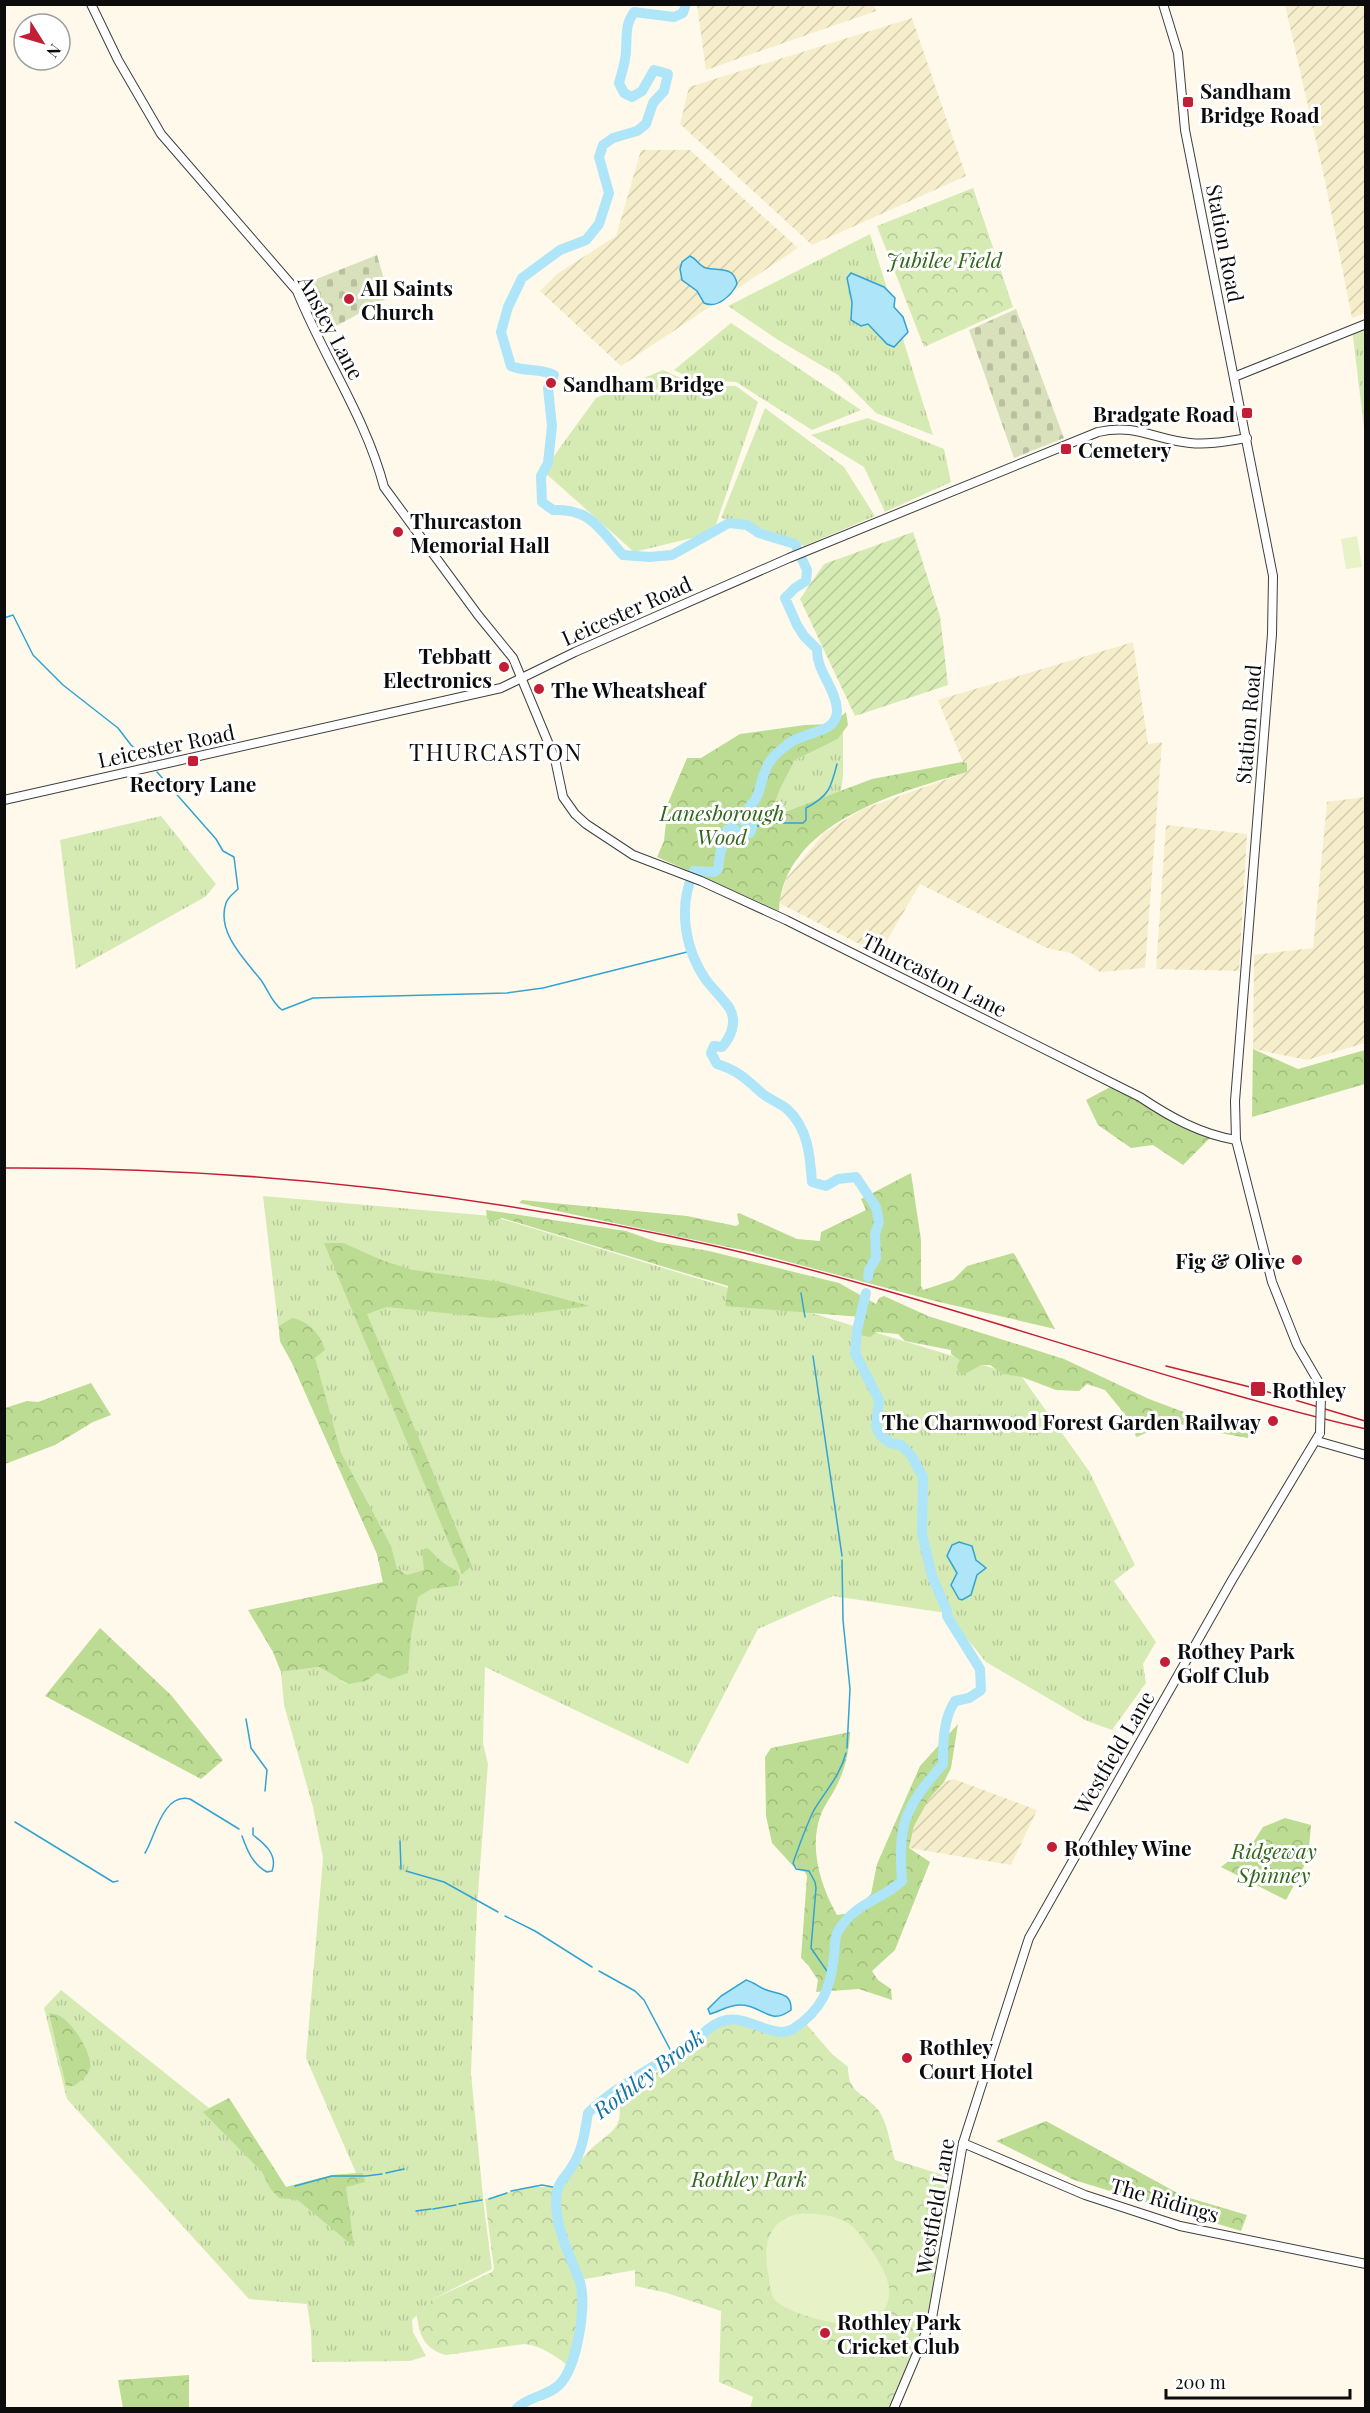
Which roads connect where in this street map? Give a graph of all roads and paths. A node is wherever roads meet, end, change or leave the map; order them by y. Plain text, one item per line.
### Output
1 (91, 4) edge
2 (1163, 4) edge
3 (1365, 324) edge
4 (1234, 377) junction
5 (1247, 438) junction
6 (520, 678) junction
7 (4, 800) edge
8 (615, 844) joint
9 (1236, 1140) junction
10 (1317, 1442) junction
11 (1365, 1455) edge
12 (963, 2143) junction
13 (1365, 2264) edge
14 (894, 2409) edge

1 - 6 street, Anstey Lane
2 - 4 street, Station Road
3 - 4 street
4 - 5 street, Station Road
5 - 6 street, Leicester Road
5 - 9 street, Station Road
6 - 7 street, Leicester Road
6 - 8 street, Anstey Lane
8 - 9 street, Thurcaston Lane
9 - 10 street, Station Road, bridge
10 - 11 street
10 - 12 street, Westfield Lane
12 - 13 street, The Ridings
12 - 14 street, Westfield Lane

